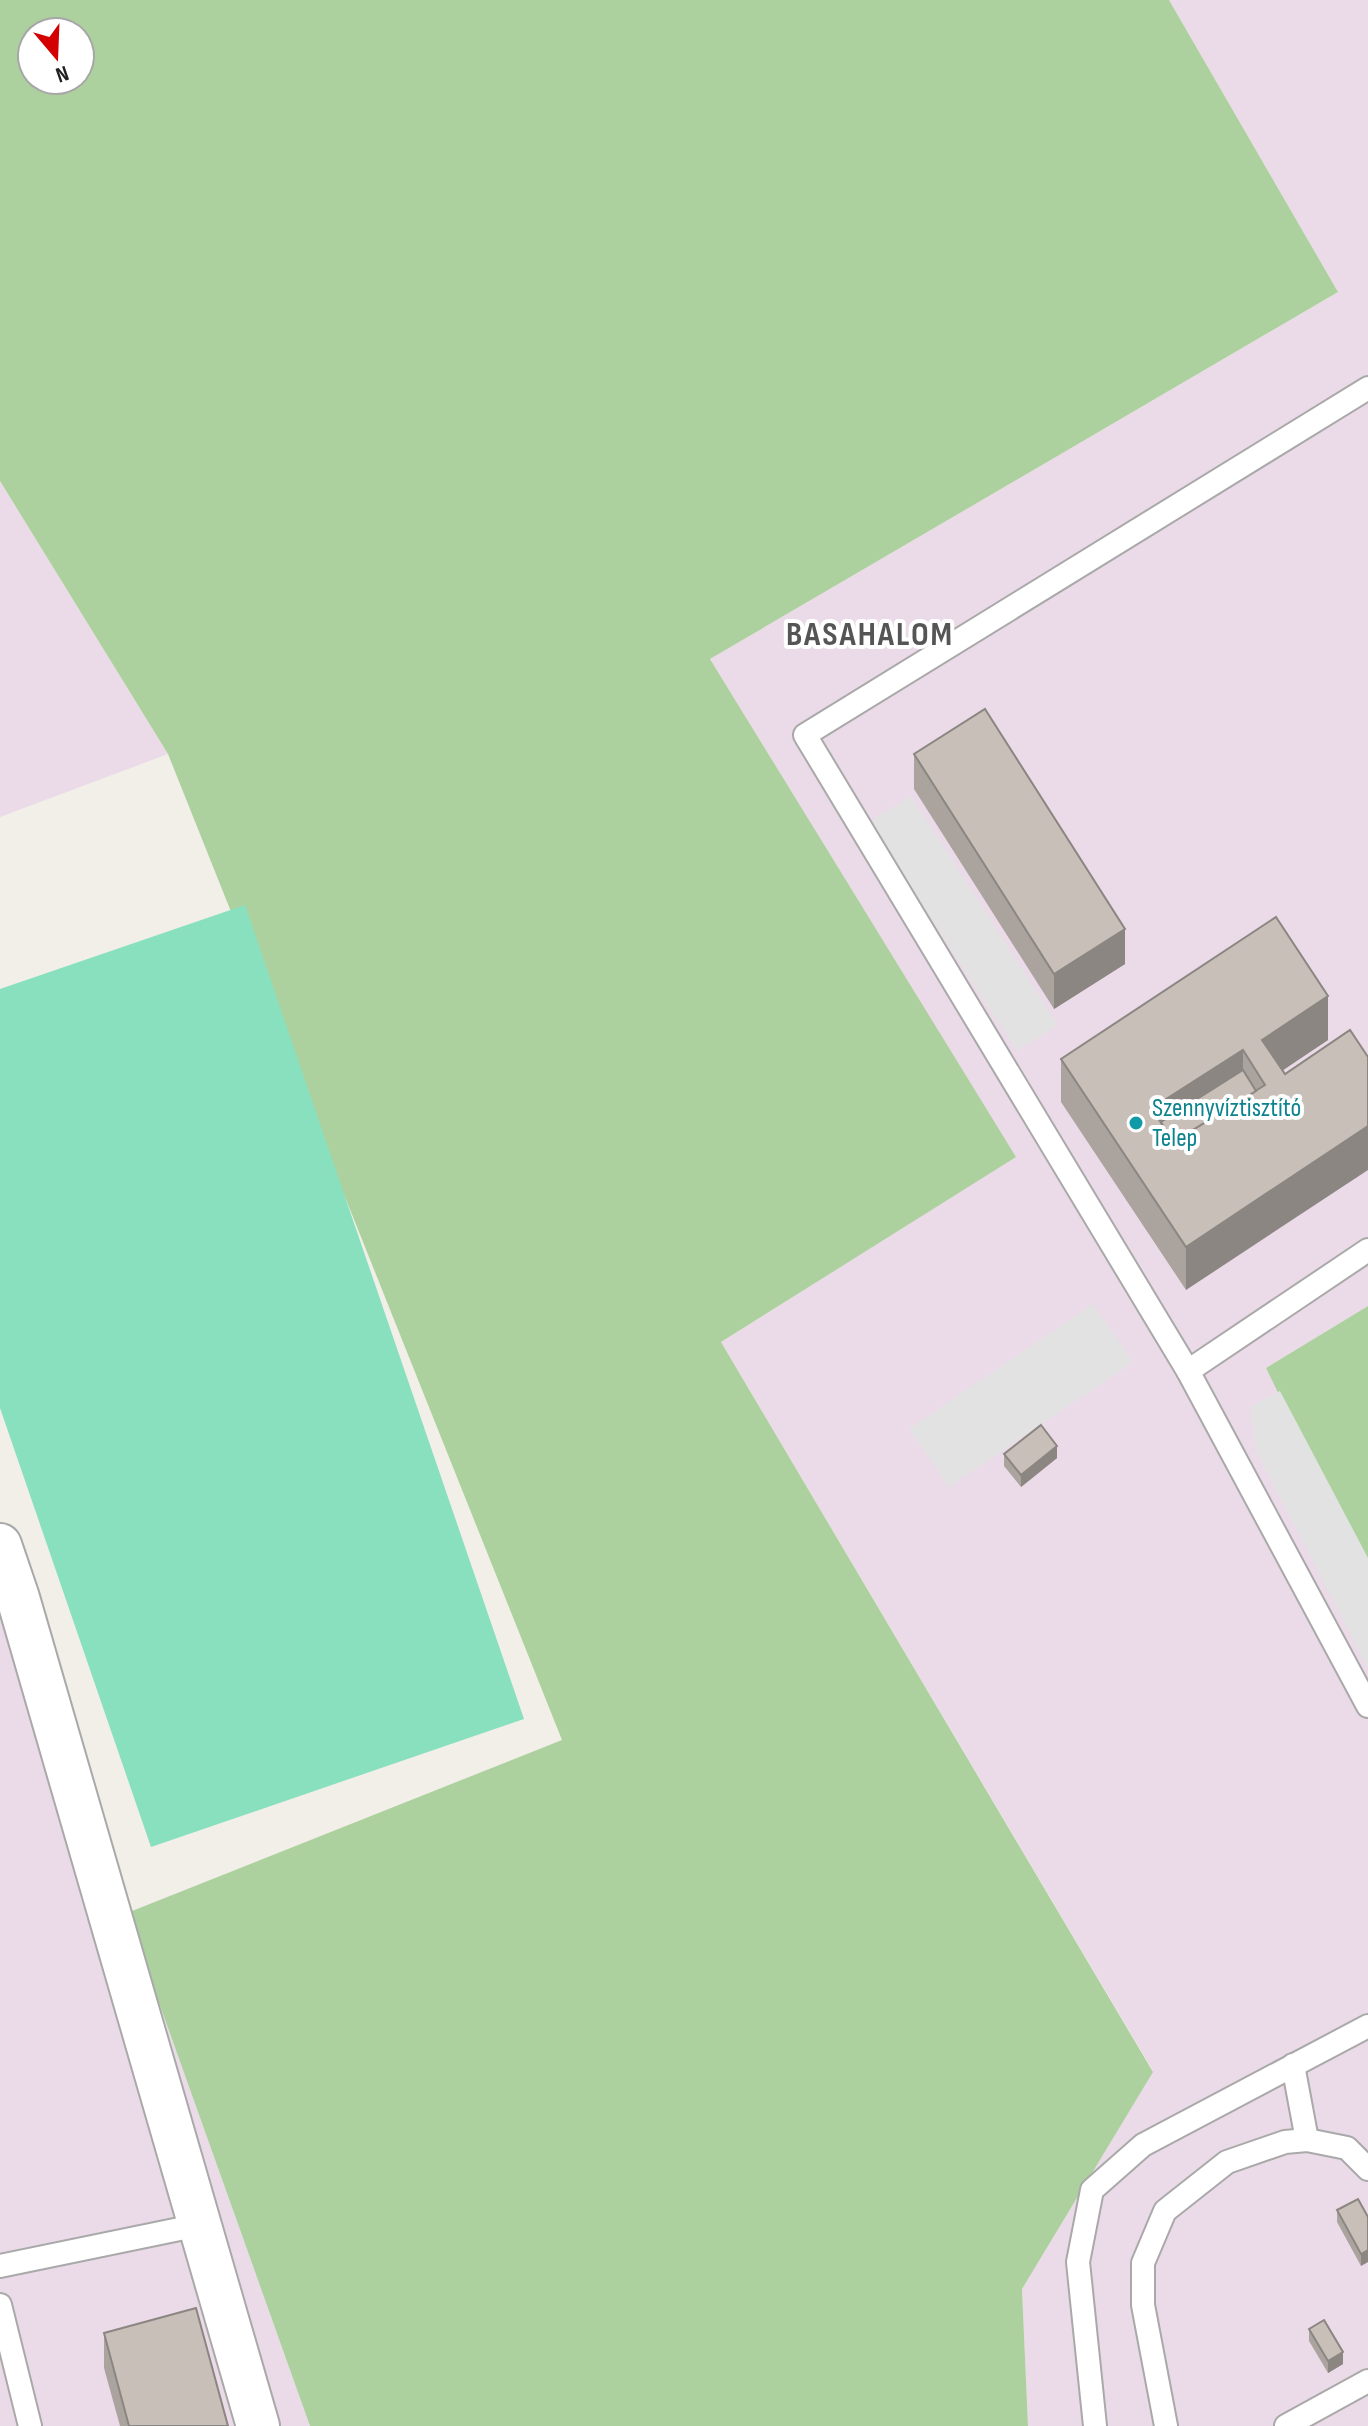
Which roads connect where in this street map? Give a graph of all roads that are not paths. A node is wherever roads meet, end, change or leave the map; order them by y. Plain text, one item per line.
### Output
1 (1368, 388) edge
2 (1368, 1250) edge
3 (1188, 1371) junction
4 (0, 1545) edge
5 (1368, 1706) edge
6 (1368, 2026) edge
7 (1293, 2065) junction
8 (1307, 2140) junction
9 (1368, 2169) edge
10 (199, 2225) junction
11 (0, 2266) edge
12 (0, 2305) edge
13 (1368, 2381) edge
14 (30, 2426) edge
15 (258, 2426) edge
16 (1095, 2426) edge
17 (1166, 2426) edge
18 (1286, 2426) edge

1 - 3 lane
2 - 3 lane
3 - 5 lane
4 - 10 street
6 - 7 lane
7 - 8 lane
7 - 16 lane
8 - 9 lane
8 - 17 lane
10 - 11 lane
10 - 15 street
12 - 14 lane
13 - 18 lane

